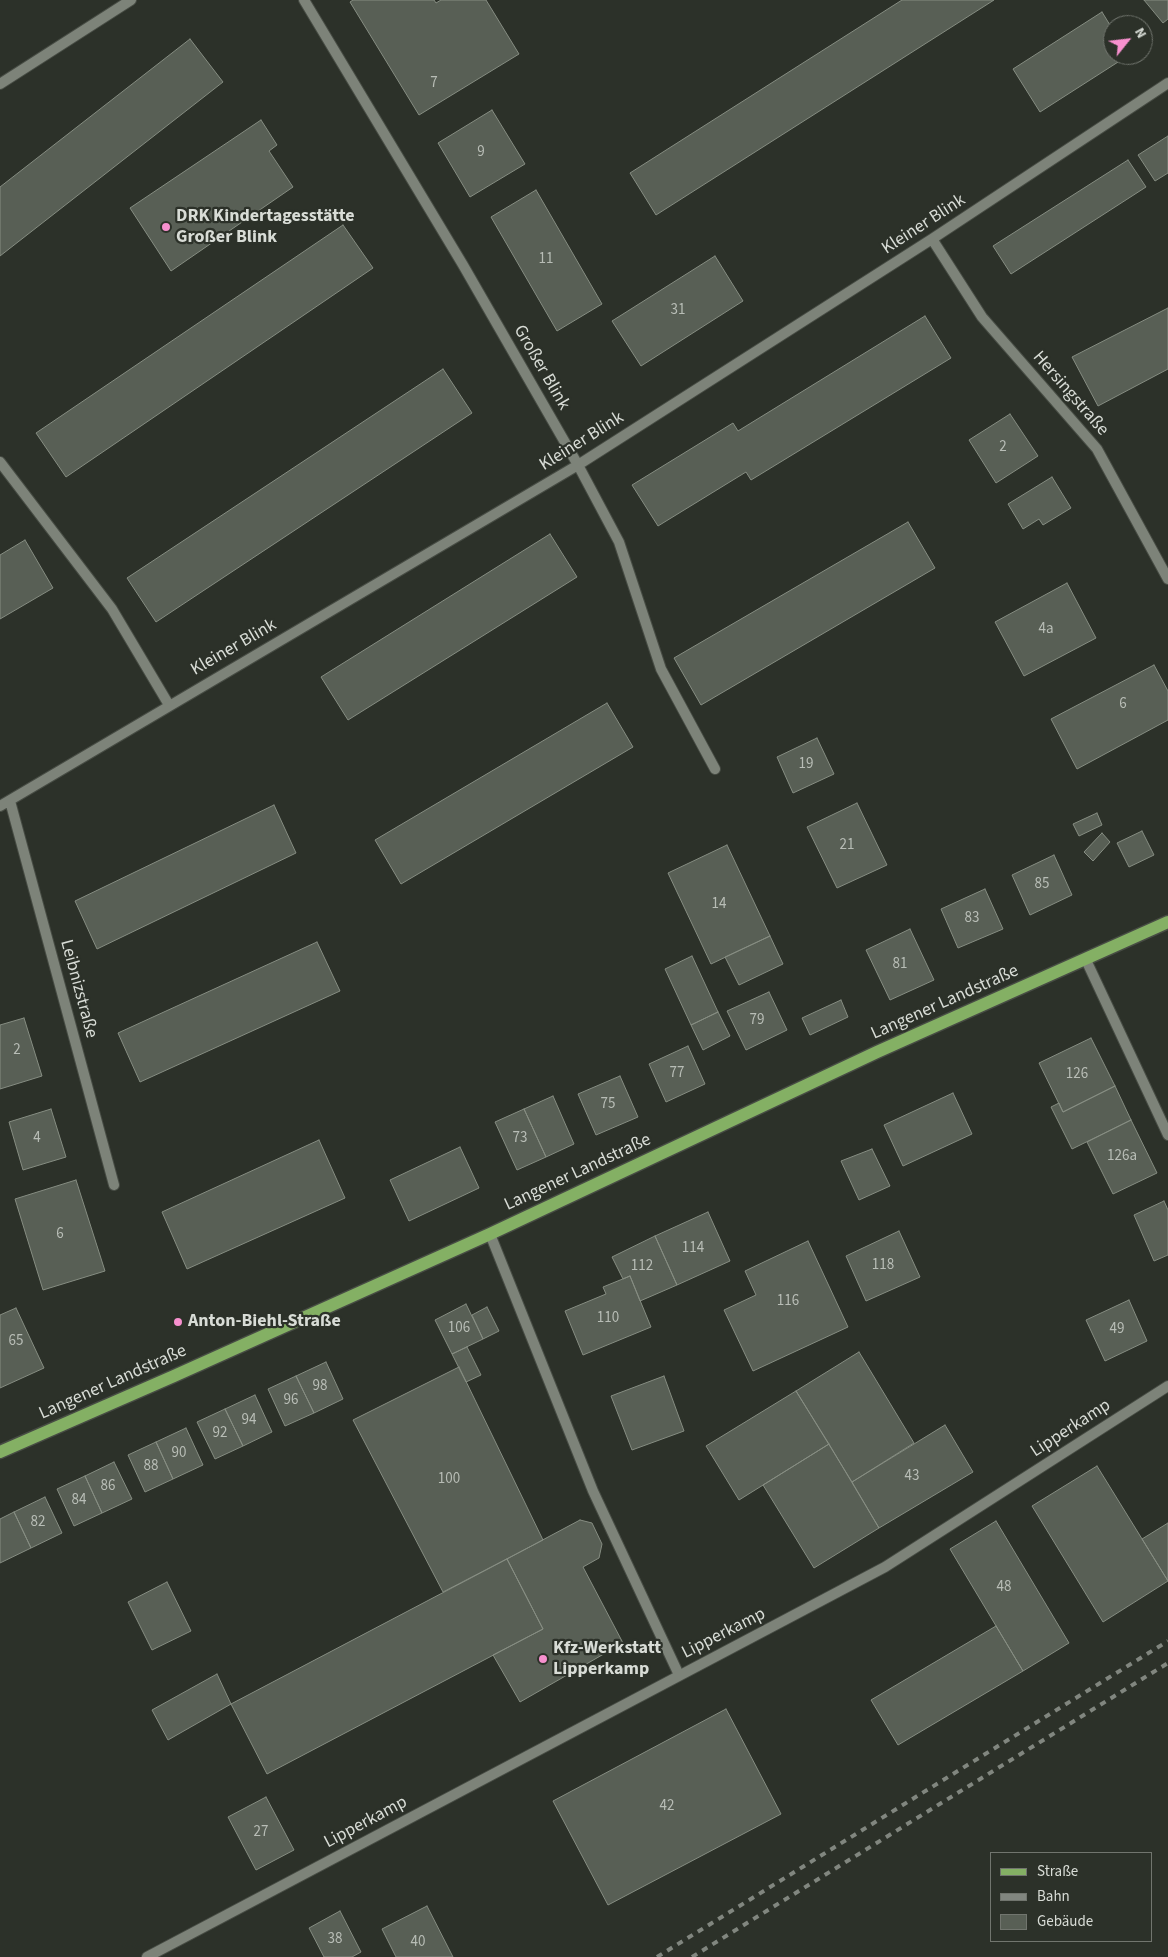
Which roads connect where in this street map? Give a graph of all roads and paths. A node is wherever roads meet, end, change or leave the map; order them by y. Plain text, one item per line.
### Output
1 (130, 0) edge
2 (304, 0) edge
3 (1168, 83) edge
4 (0, 84) edge
5 (932, 239) junction
6 (0, 462) edge
7 (578, 465) junction
8 (1168, 580) edge
9 (169, 705) junction
10 (715, 769) dead end
11 (10, 801) junction
12 (0, 806) edge
13 (1168, 922) edge
14 (1086, 960) junction
15 (1168, 1135) edge
16 (114, 1185) dead end
17 (490, 1234) junction
18 (1168, 1386) edge
19 (0, 1452) edge
20 (679, 1675) junction
21 (147, 1957) edge

1 - 4 street
2 - 7 street, Großer Blink
3 - 5 street, Kleiner Blink
5 - 7 street, Kleiner Blink
5 - 8 street, Hersingstraße
6 - 9 street
7 - 9 street, Kleiner Blink
7 - 10 street, Großer Blink
9 - 11 street, Kleiner Blink
11 - 12 street, Kleiner Blink
11 - 16 street, Leibnizstraße
13 - 14 main road, Langener Landstraße
14 - 15 street
14 - 17 main road, Langener Landstraße
17 - 19 main road, Langener Landstraße
17 - 20 street
18 - 20 street, Lipperkamp
20 - 21 street, Lipperkamp

